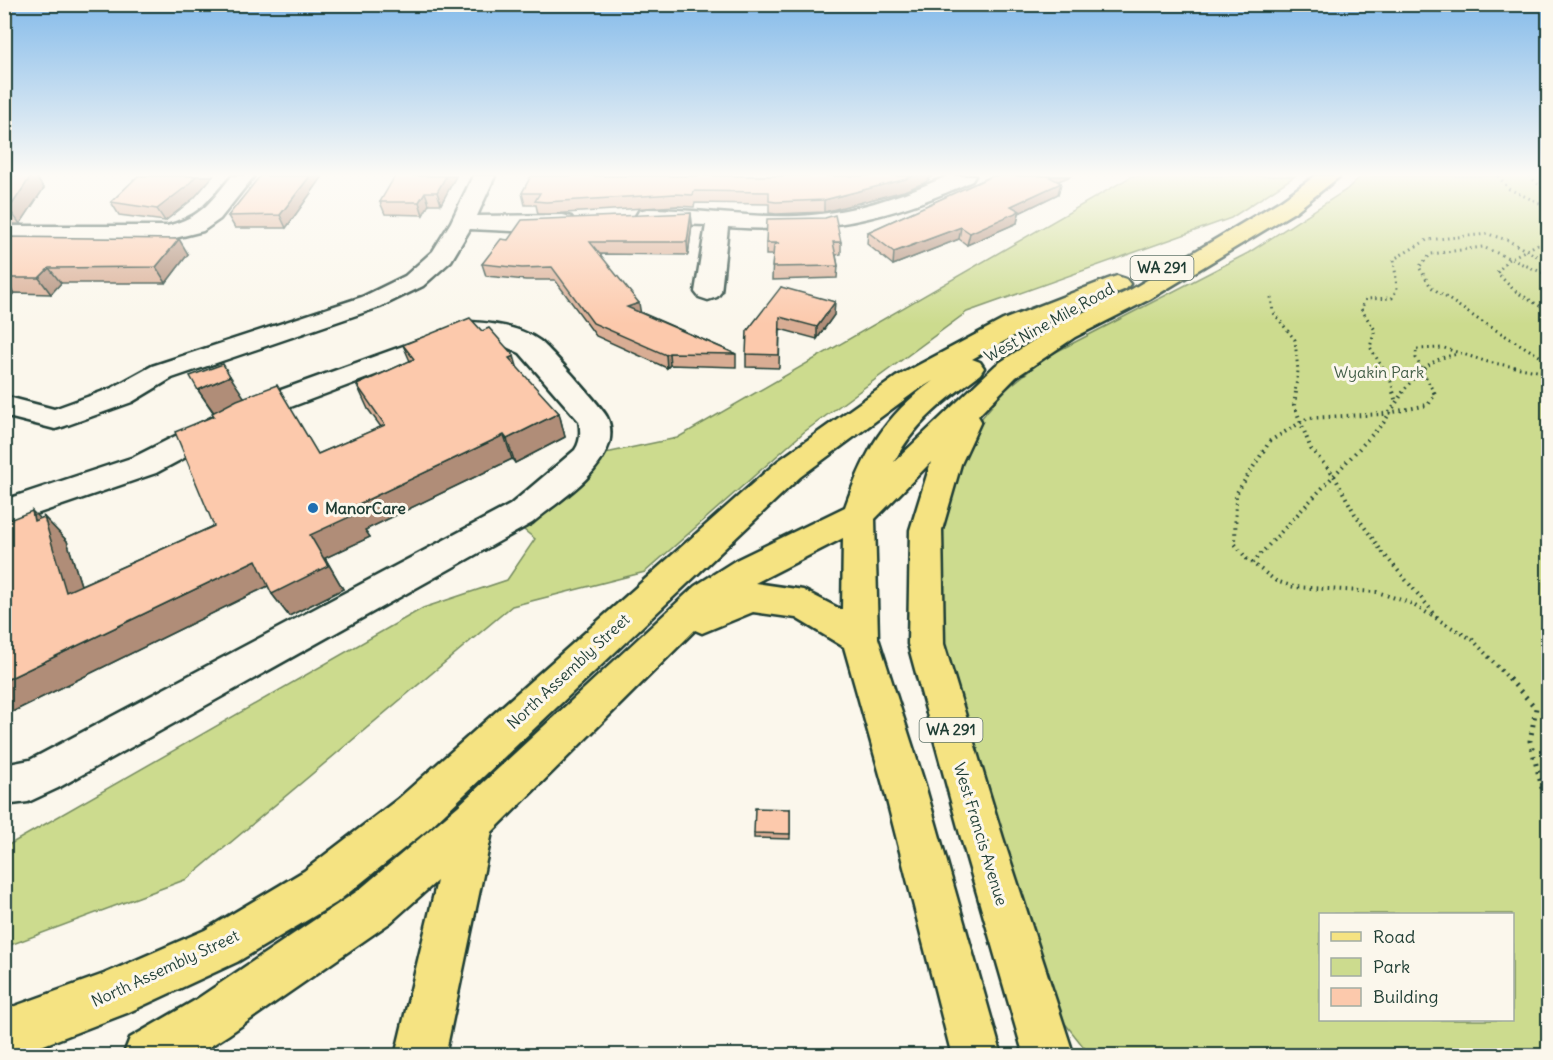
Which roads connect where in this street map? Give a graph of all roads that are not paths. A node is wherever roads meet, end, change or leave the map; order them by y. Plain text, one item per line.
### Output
1 (196, 225) edge
2 (461, 225) edge
3 (717, 225) edge
4 (1255, 225) edge
5 (4, 233) edge
6 (1208, 253) junction
7 (1117, 284) junction
8 (708, 292) dead end
9 (974, 403) junction
10 (9, 412) edge
11 (4, 513) edge
12 (859, 515) junction
13 (673, 630) junction
14 (860, 638) junction
15 (4, 785) edge
16 (473, 821) junction
17 (4, 1035) edge
18 (148, 1056) edge
19 (420, 1056) edge
20 (977, 1056) edge
21 (1049, 1056) edge

1 - 5 street
2 - 10 street
3 - 8 street
4 - 6 main road, West Nine Mile Road / WA 291
6 - 7 main road, West Nine Mile Road / WA 291
6 - 9 main road, West Nine Mile Road / WA 291
7 - 12 main road, West Nine Mile Road / WA 291
7 - 17 main road, North Assembly Street
9 - 12 main road, West Nine Mile Road
9 - 21 main road, West Francis Avenue / WA 291
11 - 15 street
12 - 13 main road
12 - 14 main road, WA 291
13 - 14 main road
13 - 16 main road
14 - 20 main road, WA 291
16 - 18 main road
16 - 19 main road

